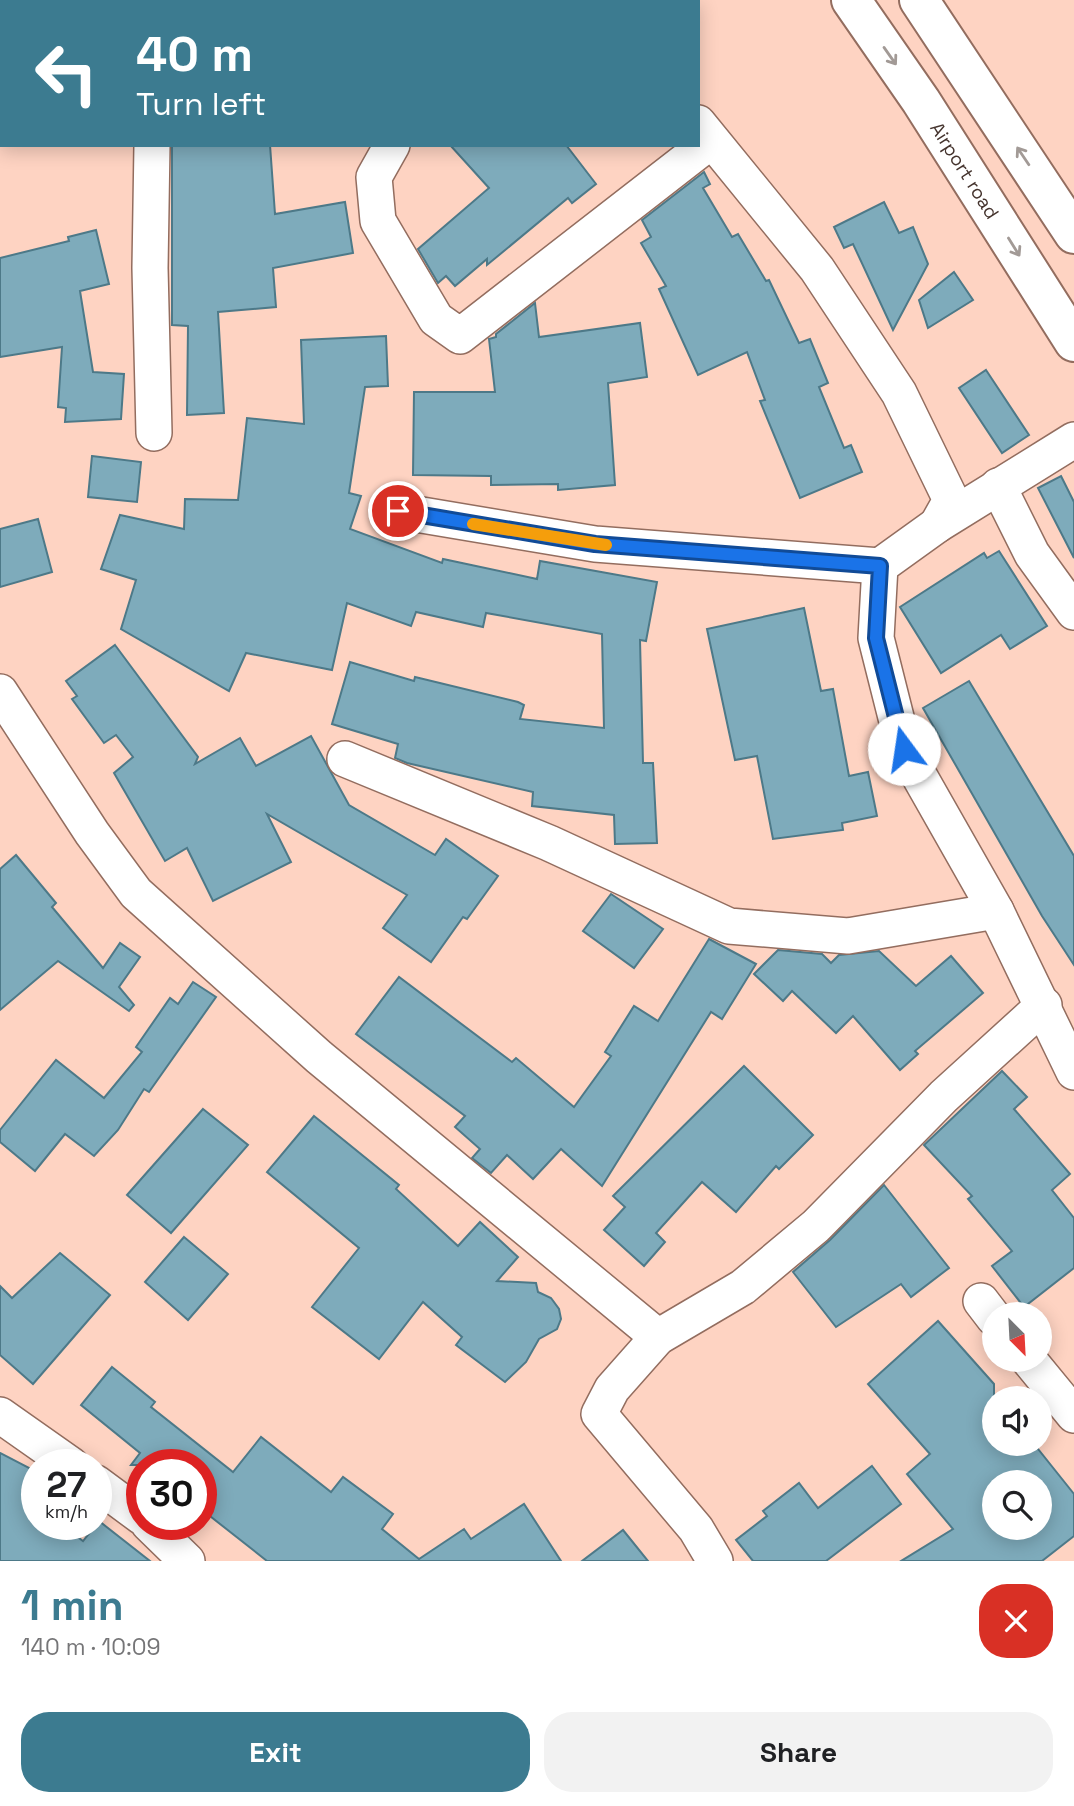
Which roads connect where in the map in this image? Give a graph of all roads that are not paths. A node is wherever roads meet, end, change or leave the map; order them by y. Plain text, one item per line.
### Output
1 (919, 0) edge
2 (866, 5) edge
3 (704, 132) edge
4 (152, 147) edge
5 (390, 147) edge
6 (686, 147) edge
7 (1071, 222) edge
8 (1074, 341) edge
9 (154, 433) dead end
10 (1074, 440) edge
11 (998, 486) junction
12 (398, 511) dead end
13 (937, 525) junction
14 (880, 566) junction
15 (1074, 612) edge
16 (0, 692) edge
17 (345, 759) dead end
18 (996, 911) junction
19 (1044, 1004) junction
20 (1074, 1072) edge
21 (659, 1337) junction
22 (1038, 1372) edge
23 (0, 1415) edge
24 (1074, 1415) edge
25 (48, 1449) edge
26 (165, 1540) edge
27 (187, 1561) edge
28 (715, 1561) edge

7 -> 1 main road
2 -> 8 main road, Airport road
3 - 13 street
4 - 9 street
5 - 6 street
10 - 11 street
11 - 13 street
11 - 15 street
12 - 14 street
13 - 14 street
14 - 18 street
16 - 21 street
17 - 18 street
18 - 19 street
19 - 20 street
19 - 21 street
21 - 28 street
22 - 24 street
23 - 25 street
26 - 27 street

